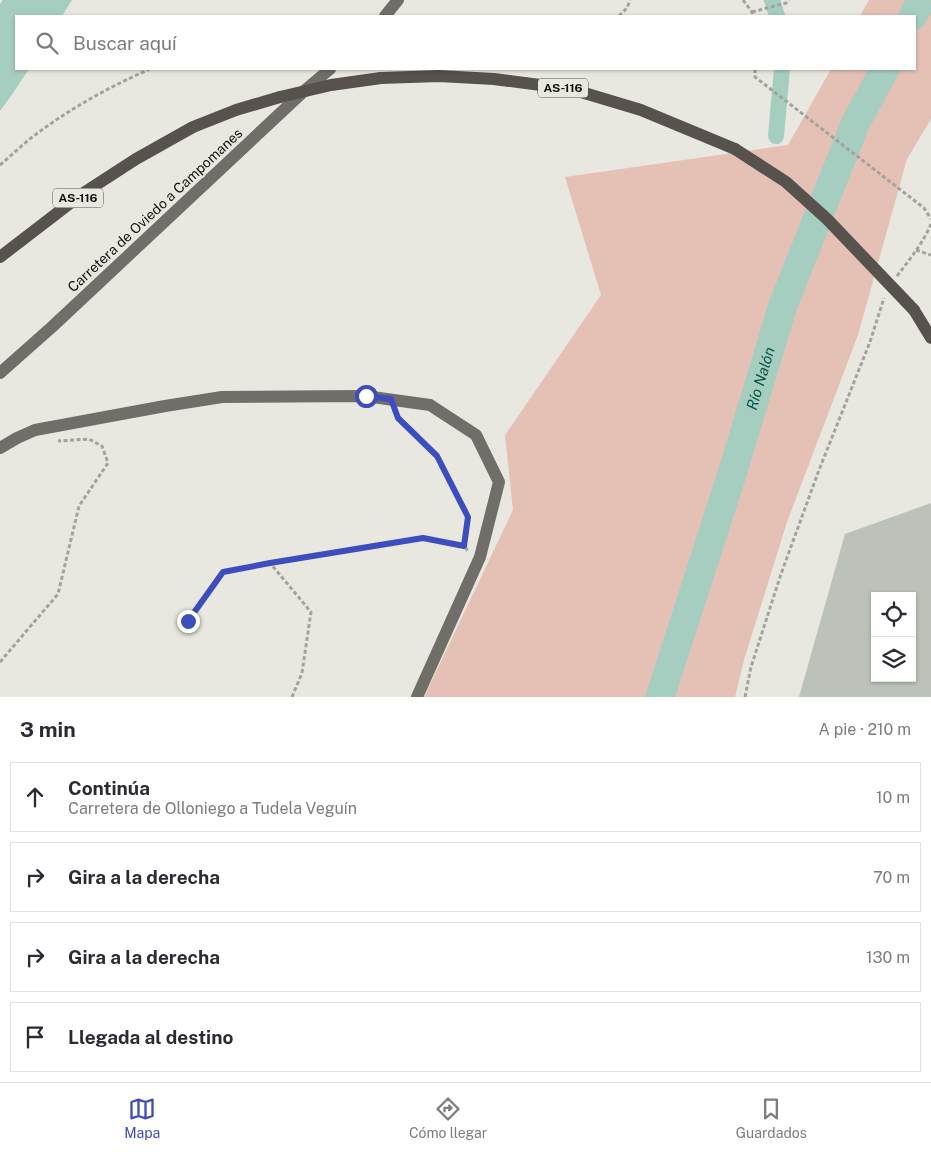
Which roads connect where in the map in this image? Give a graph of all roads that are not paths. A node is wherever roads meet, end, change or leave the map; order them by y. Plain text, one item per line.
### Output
1 (398, 0) edge
2 (387, 15) edge
3 (329, 70) edge
4 (0, 257) edge
5 (931, 338) edge
6 (0, 373) edge
7 (0, 448) edge
8 (417, 697) edge

1 - 2 street
3 - 6 street, Carretera de Oviedo a Campomanes
4 - 5 main road, AS-116, bridge
7 - 8 street

